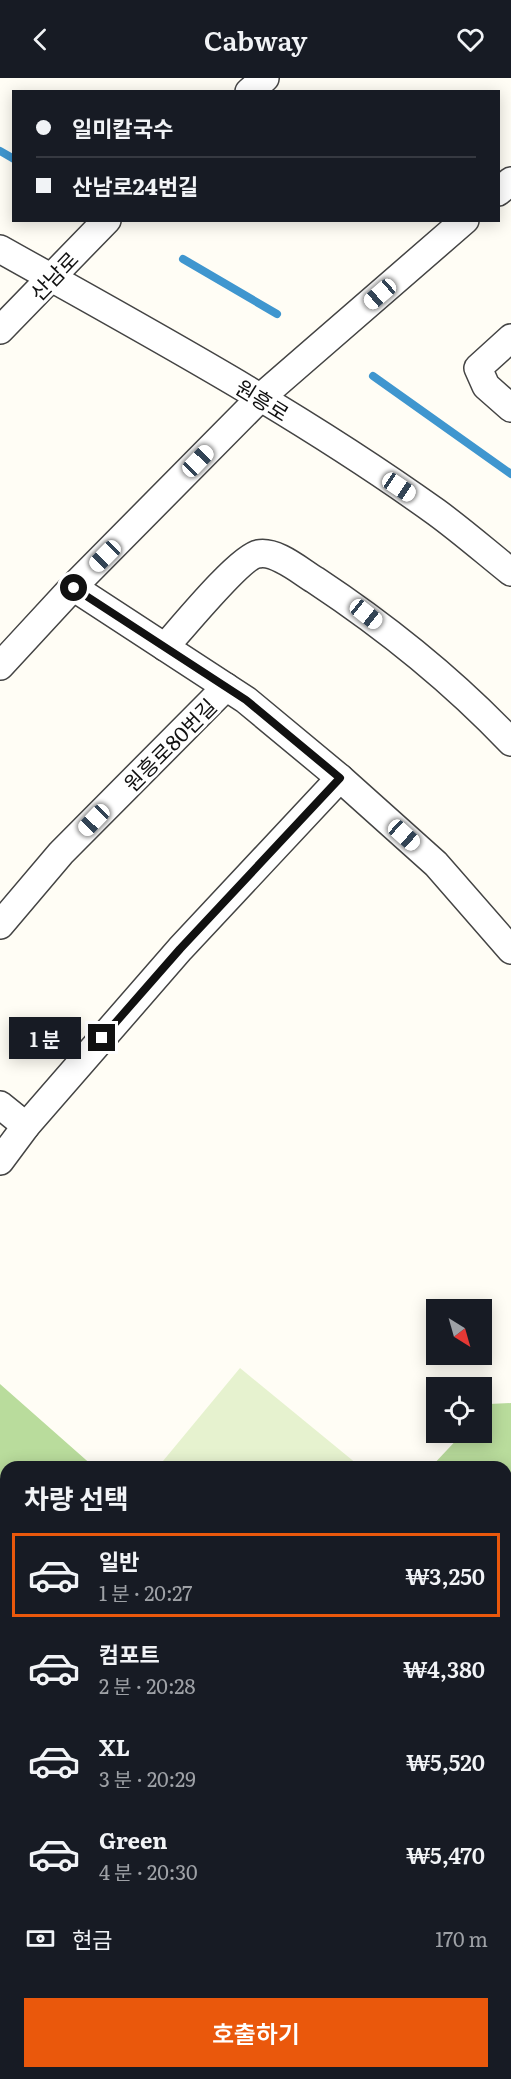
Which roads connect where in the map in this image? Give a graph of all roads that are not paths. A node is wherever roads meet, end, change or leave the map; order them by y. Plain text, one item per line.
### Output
1 (264, 78) edge
2 (251, 90) edge
3 (105, 222) edge
4 (463, 222) edge
5 (0, 249) edge
6 (50, 277) junction
7 (0, 330) edge
8 (511, 338) edge
9 (260, 398) junction
10 (511, 408) edge
11 (511, 572) edge
12 (74, 588) junction
13 (165, 647) junction
14 (0, 666) edge
15 (226, 687) junction
16 (511, 742) edge
17 (340, 778) junction
18 (0, 925) edge
19 (511, 950) edge
20 (0, 1105) edge
21 (26, 1126) junction
22 (0, 1161) edge

1 - 2 street
3 - 6 street, 산남로
4 - 9 street
5 - 6 street, 원흥로
6 - 7 street, 산남로
6 - 9 street, 원흥로
8 - 10 street
9 - 11 street, 원흥로
9 - 12 street
12 - 13 street, 원흥로80번길
12 - 14 street
13 - 15 street, 원흥로80번길
13 - 16 street
15 - 17 street, 원흥로80번길
15 - 18 street, 원흥로80번길
17 - 19 street, 원흥로80번길
17 - 21 street
20 - 21 street
21 - 22 street

